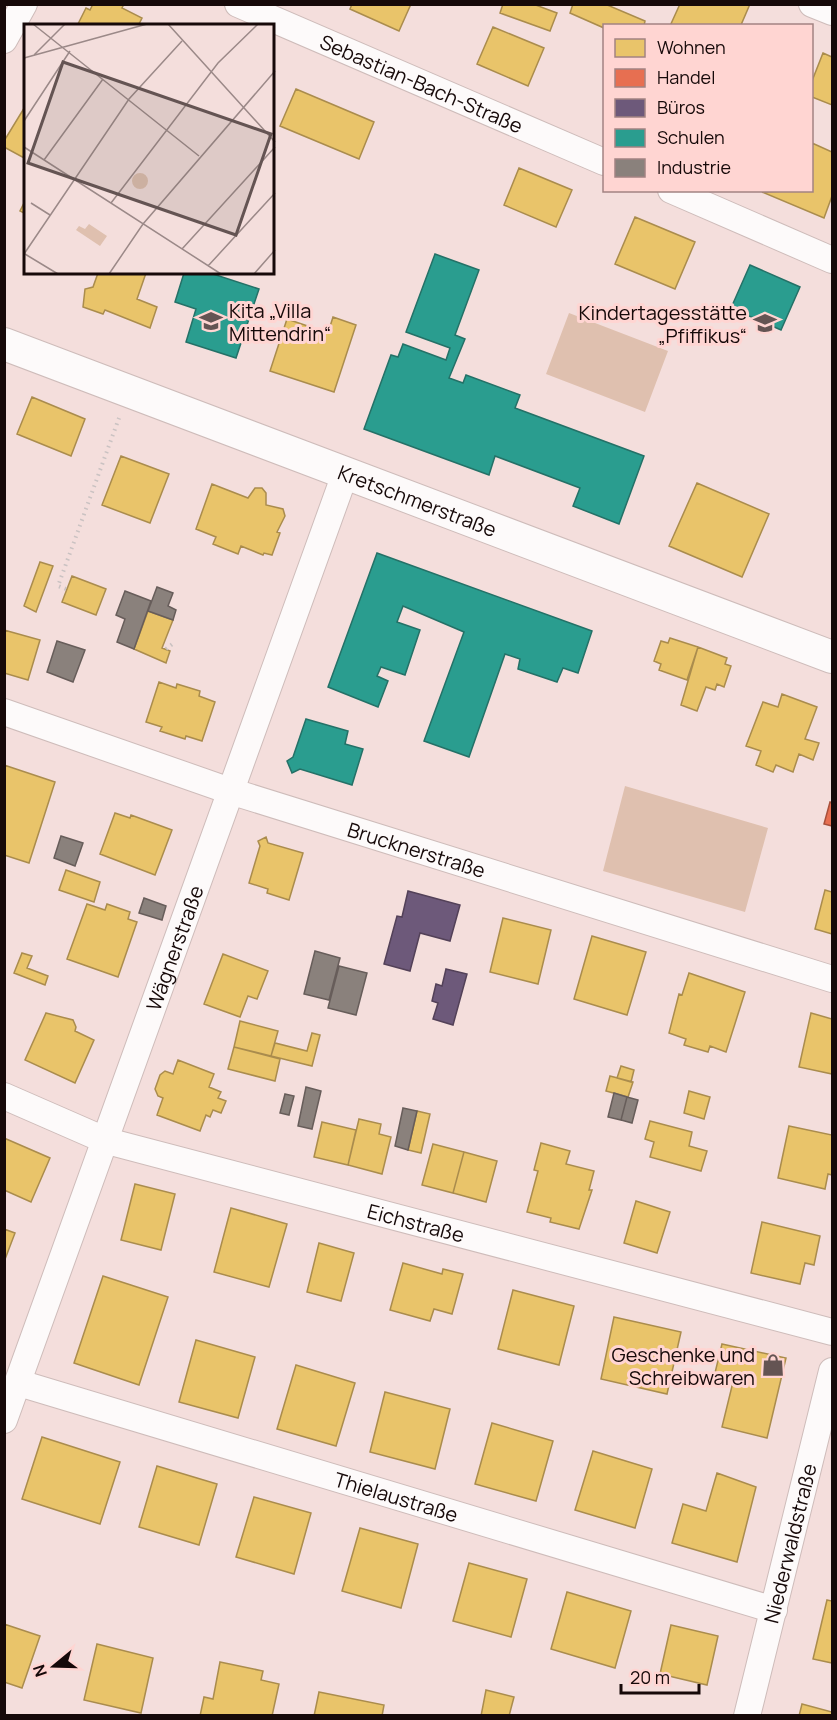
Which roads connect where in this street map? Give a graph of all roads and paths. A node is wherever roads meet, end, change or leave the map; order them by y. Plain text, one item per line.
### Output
1 (24, 4) edge
2 (238, 4) edge
3 (812, 4) edge
4 (832, 12) edge
5 (4, 40) edge
6 (603, 162) edge
7 (676, 192) edge
8 (832, 260) edge
9 (4, 344) edge
10 (120, 413) dead end
11 (345, 474) junction
12 (66, 589) dead end
13 (175, 642) dead end
14 (166, 649) dead end
15 (832, 657) edge
16 (4, 712) edge
17 (230, 791) junction
18 (832, 979) edge
19 (4, 1096) edge
20 (107, 1141) junction
21 (832, 1332) edge
22 (832, 1371) edge
23 (19, 1383) junction
24 (4, 1420) edge
25 (774, 1610) junction
26 (747, 1716) edge

1 - 5 street
2 - 6 street, Sebastian-Bach-Straße
3 - 4 street
7 - 8 street
9 - 11 street, Kretschmerstraße
10 - 12 path
11 - 15 street, Kretschmerstraße
11 - 17 street, Wägnerstraße
13 - 14 path
16 - 17 street, Brucknerstraße
17 - 18 street, Brucknerstraße
17 - 20 street, Wägnerstraße
19 - 20 street, Eichstraße
20 - 21 street, Eichstraße
20 - 23 street, Wägnerstraße
22 - 25 street, Niederwaldstraße
23 - 24 street, Wägnerstraße
23 - 25 street, Thielaustraße
25 - 26 street, Niederwaldstraße

